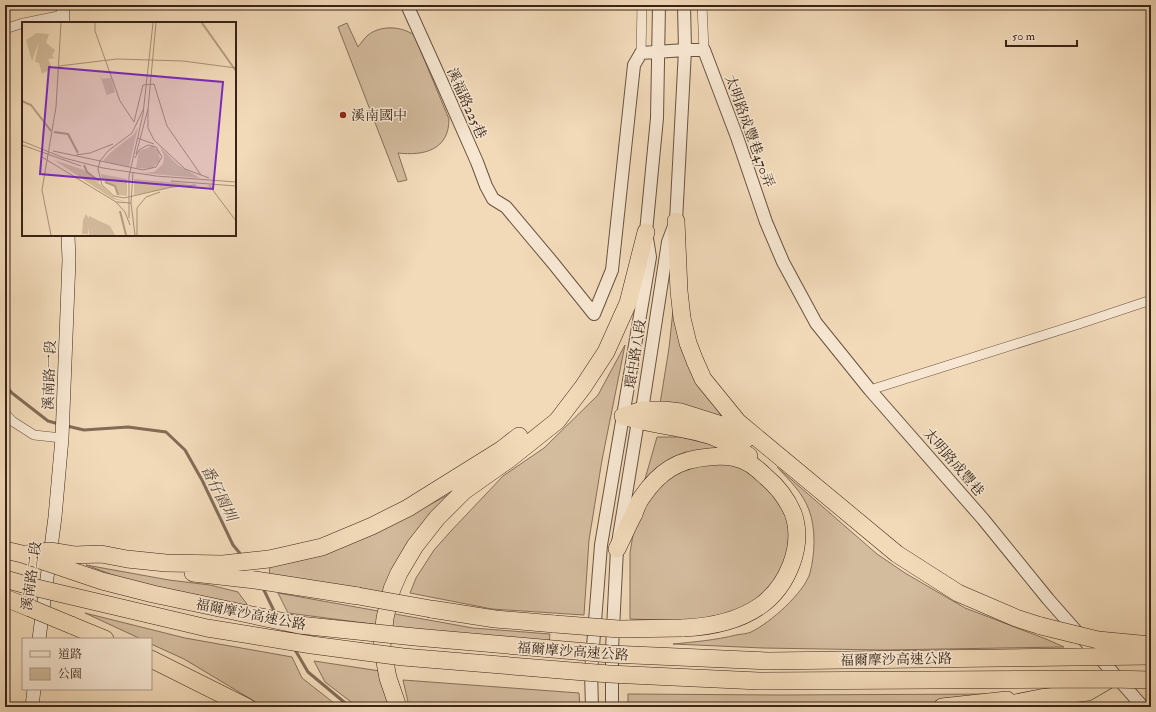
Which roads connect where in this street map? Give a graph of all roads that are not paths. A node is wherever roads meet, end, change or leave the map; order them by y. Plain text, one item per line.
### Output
1 (407, 5) edge
2 (642, 5) edge
3 (659, 5) edge
4 (684, 5) edge
5 (702, 5) edge
6 (63, 14) edge
7 (28, 22) edge
8 (22, 24) edge
9 (5, 29) edge
10 (684, 50) junction
11 (704, 50) junction
12 (659, 52) junction
13 (642, 54) junction
14 (676, 221) junction
15 (766, 222) joint
16 (646, 232) junction
17 (68, 236) edge
18 (1151, 300) edge
19 (583, 388) junction
20 (870, 390) junction
21 (5, 413) edge
22 (634, 416) junction
23 (62, 435) junction
24 (780, 456) junction
25 (787, 500) junction
26 (55, 517) joint
27 (617, 549) junction
28 (5, 550) edge
29 (22, 554) junction
30 (74, 555) junction
31 (5, 579) edge
32 (5, 598) edge
33 (39, 638) edge
34 (103, 638) edge
35 (1151, 645) edge
36 (1151, 656) edge
37 (152, 660) edge
38 (1110, 679) junction
39 (1151, 680) edge
40 (34, 690) edge
41 (1040, 698) junction
42 (32, 707) edge
43 (247, 707) edge
44 (398, 707) edge
45 (592, 707) edge
46 (612, 707) edge
47 (942, 707) edge
48 (995, 707) edge
49 (1143, 707) edge

1 - 13 street, 溪福路225巷
2 - 13 street
3 - 12 street, 環中路八段
4 - 10 street, 環中路八段
5 - 11 street
6 - 7 street
8 - 9 street
10 - 11 street
10 - 12 street
10 - 14 street, 環中路八段
11 - 15 street, 太明路成豐巷470弄
12 - 13 street
12 - 16 street, 環中路八段
14 - 22 street, 環中路八段
14 - 24 highway
15 - 20 street, 太明路成豐巷
16 - 19 highway
16 - 22 street, 環中路八段
17 - 23 main road, 溪南路一段
18 - 20 street
19 - 30 highway
19 - 44 highway
20 - 49 street, 太明路成豐巷
21 - 23 street
22 - 24 highway
22 - 25 highway
22 - 27 street, 環中路八段
22 - 45 street, 環中路八段
23 - 26 main road, 溪南路一段
24 - 35 highway, bridge
25 - 27 highway
25 - 30 highway, bridge
26 - 33 main road, 溪南路二段
27 - 46 street, 環中路八段
28 - 29 highway, 福爾摩沙高速公路, bridge
29 - 30 highway, bridge
29 - 36 highway, 福爾摩沙高速公路, bridge
31 - 38 highway, 福爾摩沙高速公路, bridge
32 - 34 highway, bridge
37 - 43 highway
38 - 39 highway, 福爾摩沙高速公路, bridge
38 - 41 highway
40 - 42 main road
41 - 47 highway
41 - 48 highway

